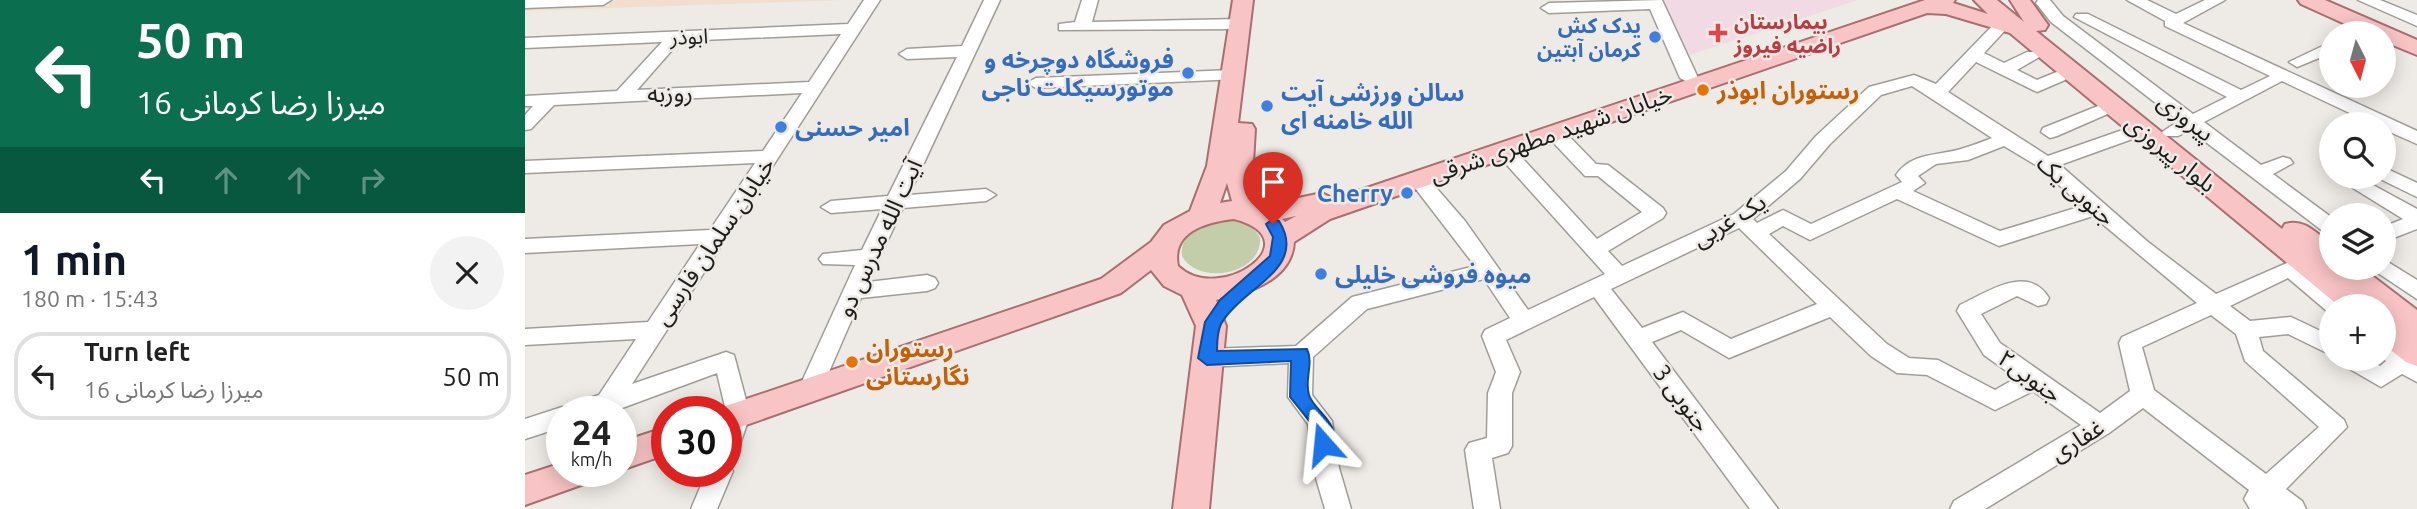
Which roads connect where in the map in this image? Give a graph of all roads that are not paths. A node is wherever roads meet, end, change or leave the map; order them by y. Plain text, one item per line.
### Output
1 (603, 0) edge
2 (872, 0) edge
3 (992, 0) edge
4 (1090, 0) edge
5 (1255, 0) edge
6 (1984, 0) edge
7 (2005, 0) edge
8 (2020, 0) edge
9 (2134, 0) edge
10 (2217, 0) edge
11 (2294, 0) edge
12 (2308, 0) edge
13 (2366, 0) edge
14 (1925, 1) edge
15 (1655, 2) edge
16 (525, 3) edge
17 (1549, 8) dead end
18 (1242, 12) edge
19 (2082, 17) dead end
20 (2341, 21) edge
21 (2417, 21) edge
22 (2171, 23) junction
23 (852, 29) junction
24 (2030, 30) junction
25 (2109, 30) junction
26 (676, 36) junction
27 (2083, 39) junction
28 (525, 43) edge
29 (2396, 45) edge
30 (2417, 48) edge
31 (968, 51) junction
32 (2319, 52) edge
33 (907, 54) dead end
34 (2417, 54) edge
35 (1975, 55) junction
36 (2297, 62) dead end
37 (2003, 70) junction
38 (1233, 75) junction
39 (2059, 76) dead end
40 (1689, 78) junction
41 (2274, 80) junction
42 (1036, 83) dead end
43 (815, 87) junction
44 (1933, 89) junction
45 (624, 94) junction
46 (2241, 97) junction
47 (2099, 98) junction
48 (550, 99) junction
49 (525, 101) edge
50 (2341, 112) edge
51 (525, 125) edge
52 (2182, 126) junction
53 (2143, 129) junction
54 (2050, 132) dead end
55 (1555, 133) junction
56 (2417, 138) edge
57 (2006, 139) junction
58 (2396, 139) edge
59 (2417, 149) edge
60 (1505, 151) junction
61 (771, 156) junction
62 (2046, 163) junction
63 (2283, 163) dead end
64 (525, 167) edge
65 (2259, 172) junction
66 (1419, 180) junction
67 (2396, 180) edge
68 (2368, 189) edge
69 (1896, 191) junction
70 (2417, 191) edge
71 (986, 195) dead end
72 (895, 203) junction
73 (831, 207) dead end
74 (2096, 208) junction
75 (1255, 214) junction
76 (1202, 215) junction
77 (2319, 218) edge
78 (2417, 219) edge
79 (1749, 226) junction
80 (2396, 229) edge
81 (719, 236) junction
82 (1281, 237) junction
83 (525, 246) edge
84 (1163, 247) junction
85 (2319, 247) edge
86 (1594, 250) junction
87 (870, 257) junction
88 (830, 259) dead end
89 (2298, 266) junction
90 (1490, 270) junction
91 (2396, 276) edge
92 (2350, 280) edge
93 (1249, 282) junction
94 (1609, 282) junction
95 (927, 283) dead end
96 (1186, 285) junction
97 (1111, 286) junction
98 (853, 291) junction
99 (2417, 291) edge
100 (2325, 294) edge
101 (2340, 294) edge
102 (2038, 298) dead end
103 (2217, 304) junction
104 (1835, 306) junction
105 (1524, 321) junction
106 (1211, 326) junction
107 (655, 330) junction
108 (2246, 330) junction
109 (525, 337) edge
110 (1638, 339) junction
111 (2319, 340) edge
112 (2408, 352) edge
113 (1300, 354) junction
114 (1207, 358) junction
115 (2370, 371) edge
116 (2388, 371) edge
117 (2033, 380) junction
118 (811, 388) junction
119 (2143, 395) junction
120 (610, 396) edge
121 (632, 396) edge
122 (730, 396) edge
123 (742, 413) edge
124 (546, 422) edge
125 (2100, 426) junction
126 (525, 429) edge
127 (546, 482) edge
128 (713, 487) edge
129 (525, 490) edge
130 (2269, 500) edge
131 (704, 509) edge
132 (1191, 509) edge
133 (1338, 509) edge
134 (1487, 509) edge
135 (1765, 509) edge
136 (1963, 509) edge
137 (2293, 509) edge

1 - 16 street
2 - 23 street, خیابان سلمان فارسی
3 - 31 street, آیت الله مدرس دو
4 - 18 street
5 - 75 main road
6 - 24 main road, بلوار پیروزی
7 - 24 main road, بلوار پیروزی
8 - 24 main road
9 - 22 street
10 - 22 street
11 - 20 main road
12 - 30 main road
13 - 21 street
14 - 24 main road
14 - 40 main road, خیابان شهید مطهری شرقی
14 - 55 main road, خیابان شهید مطهری شرقی
15 - 17 street
15 - 40 street
18 - 38 main road
19 - 25 street
22 - 41 street
22 - 56 street
23 - 26 street, ابوذر
23 - 43 street, خیابان سلمان فارسی
24 - 27 street, پیروزی
24 - 35 street
24 - 37 street
24 - 47 main road, بلوار پیروزی
24 - 52 main road, بلوار پیروزی
25 - 27 street
25 - 46 street
26 - 28 street, ابوذر
26 - 45 street
27 - 52 street, پیروزی
29 - 34 main road
31 - 33 street
31 - 72 street, آیت الله مدرس دو
32 - 36 street
35 - 37 street
35 - 44 street
37 - 39 street
38 - 42 street
38 - 76 main road
40 - 75 main road, خیابان شهید مطهری شرقی
41 - 46 street
41 - 50 street
43 - 45 street, روزبه
43 - 61 street, خیابان سلمان فارسی
44 - 57 street, جنوبی یک
44 - 79 street, یک غربی
45 - 48 street, روزبه
46 - 52 street
47 - 53 main road, بلوار پیروزی
47 - 54 street
48 - 49 street, روزبه
48 - 51 street
52 - 65 street, پیروزی
52 - 85 main road, بلوار پیروزی
53 - 62 street
53 - 89 main road, بلوار پیروزی
55 - 60 main road, خیابان شهید مطهری شرقی
55 - 86 street
57 - 62 street, جنوبی یک
57 - 69 street
58 - 59 street
60 - 66 main road, خیابان شهید مطهری شرقی
60 - 86 street, جنوبی 3
61 - 64 street
61 - 81 street, خیابان سلمان فارسی
62 - 74 street, جنوبی یک
63 - 65 street
65 - 77 street, پیروزی
66 - 82 main road, خیابان شهید مطهری شرقی
66 - 90 street
67 - 70 street
68 - 78 street
69 - 74 street
69 - 79 street
71 - 72 street
72 - 73 street
72 - 87 street, آیت الله مدرس دو
74 - 103 street, جنوبی یک
75 - 76 main road
75 - 82 main road
76 - 84 main road
78 - 80 street
79 - 94 street, یک غربی
79 - 104 street
81 - 83 street
81 - 107 street, خیابان سلمان فارسی
82 - 93 main road
84 - 96 main road
84 - 97 main road
86 - 94 street, جنوبی 3
87 - 88 street
87 - 98 street, آیت الله مدرس دو
89 - 100 street
89 - 101 main road, بلوار پیروزی
89 - 103 street
90 - 105 street
90 - 113 street
91 - 99 street
92 - 112 main road, بلوار پیروزی
93 - 96 main road
93 - 106 main road
94 - 105 street, یک غربی
94 - 110 street, جنوبی 3
95 - 98 street
96 - 97 main road
96 - 106 main road
97 - 118 main road
98 - 118 street, آیت الله مدرس دو
102 - 117 street, جنوبی۲
103 - 108 street, جنوبی یک
103 - 119 street
104 - 110 street
104 - 117 street
105 - 134 street, یک غربی
106 - 114 main road
107 - 109 street
107 - 120 street, خیابان سلمان فارسی
108 - 111 street
108 - 130 street
110 - 135 street, جنوبی 3
113 - 114 street
113 - 133 street
114 - 132 main road
115 - 116 street
117 - 125 street, جنوبی۲
118 - 123 main road
119 - 125 street, غفاری
119 - 130 street
121 - 122 street
124 - 126 street
125 - 136 street, غفاری
127 - 129 main road
128 - 131 street
130 - 137 street

